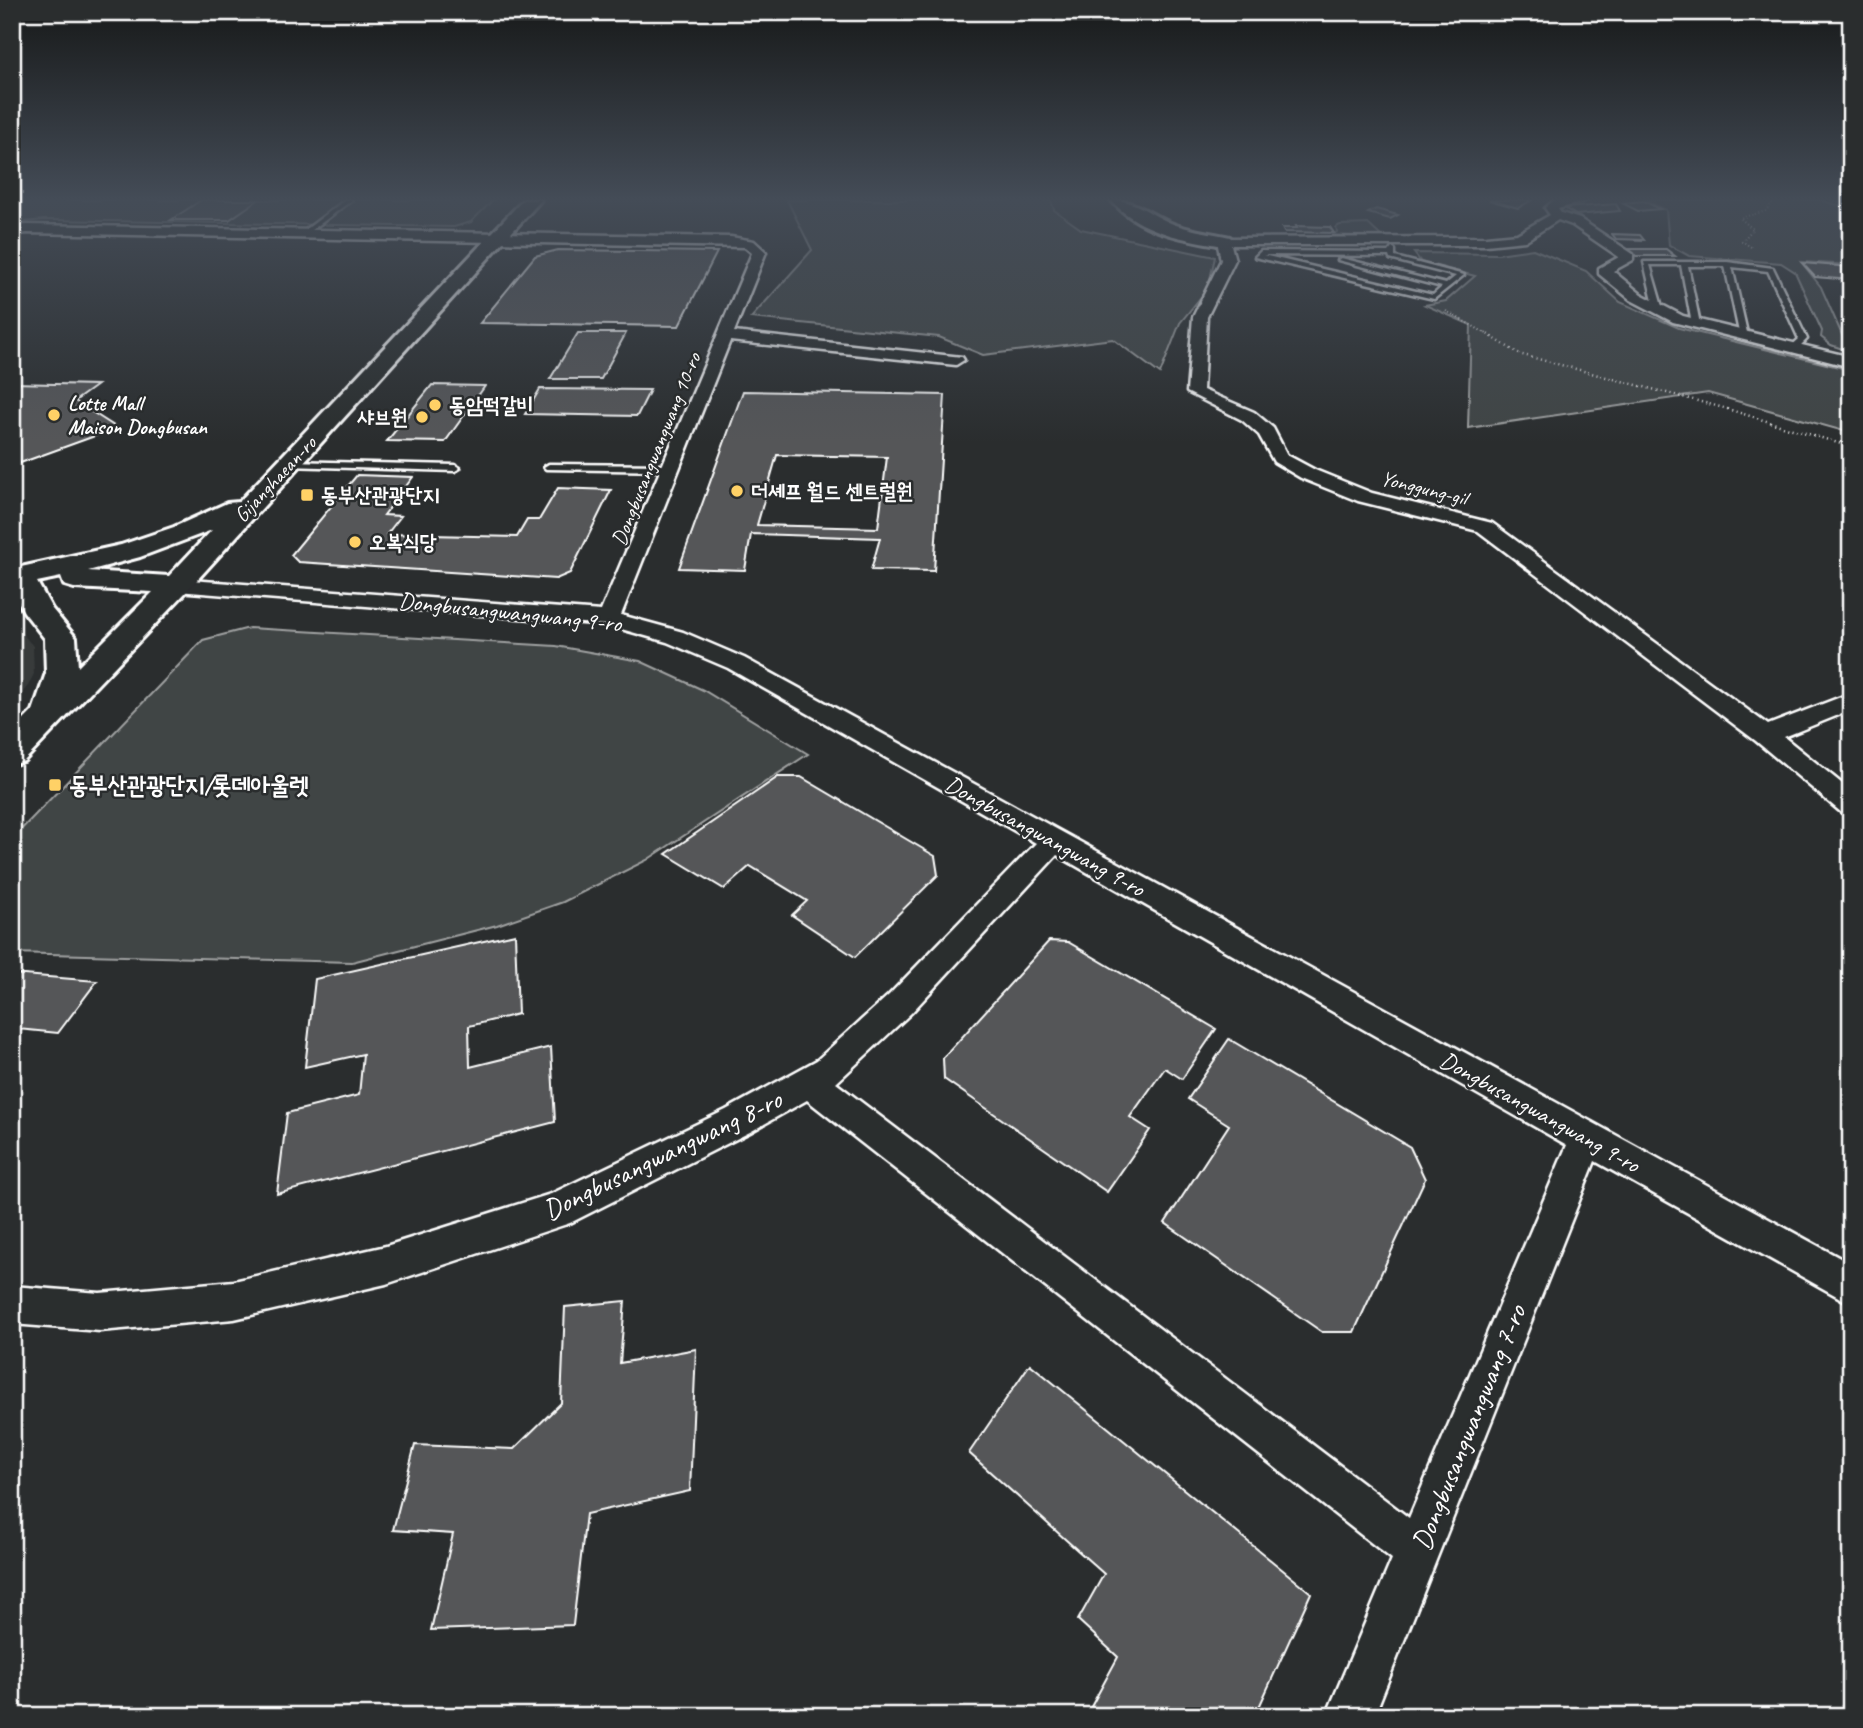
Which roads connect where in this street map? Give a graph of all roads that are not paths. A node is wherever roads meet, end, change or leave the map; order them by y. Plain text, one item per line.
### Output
1 (459, 281) edge
2 (747, 281) edge
3 (1218, 281) edge
4 (1362, 281) edge
5 (1424, 281) edge
6 (1454, 281) edge
7 (1617, 281) edge
8 (1651, 281) edge
9 (1687, 281) edge
10 (1731, 281) edge
11 (1776, 281) edge
12 (1447, 286) junction
13 (1658, 310) junction
14 (1696, 324) junction
15 (724, 336) junction
16 (1744, 337) junction
17 (1793, 349) junction
18 (956, 360) dead end
19 (1851, 362) edge
20 (289, 464) junction
21 (549, 467) dead end
22 (455, 468) dead end
23 (671, 468) junction
24 (255, 499) junction
25 (16, 576) edge
26 (177, 585) junction
27 (609, 618) junction
28 (1851, 701) edge
29 (47, 719) junction
30 (1765, 735) junction
31 (12, 754) edge
32 (1851, 806) edge
33 (1055, 841) junction
34 (808, 1081) junction
35 (1587, 1138) junction
36 (1851, 1285) edge
37 (12, 1305) edge
38 (1418, 1551) junction
39 (1350, 1716) edge

1 - 20 main road, Gijanghaean-ro
2 - 15 street, Dongbusangwangwang 10-ro
3 - 30 street, Yonggung-gil
4 - 12 lane
5 - 12 lane
6 - 12 lane
7 - 13 street
8 - 13 lane
9 - 14 lane
10 - 16 lane
11 - 17 lane
13 - 14 street
14 - 16 street
15 - 18 street
15 - 23 street, Dongbusangwangwang 10-ro
16 - 17 street
17 - 19 street
20 - 22 lane
20 - 24 main road, Gijanghaean-ro
21 - 23 lane
23 - 27 street, Dongbusangwangwang 10-ro
24 - 25 main road
24 - 26 main road, Gijanghaean-ro
25 - 26 main road
25 - 29 main road
26 - 27 street, Dongbusangwangwang 9-ro
26 - 29 main road, Gijanghaean-ro
27 - 33 street, Dongbusangwangwang 9-ro
28 - 30 street
29 - 31 main road, Gijanghaean-ro
30 - 32 street
33 - 34 street, Dongbusangwangwang 8-ro
33 - 35 street, Dongbusangwangwang 9-ro
34 - 37 street, Dongbusangwangwang 8-ro
34 - 38 street
35 - 36 street, Dongbusangwangwang 9-ro
35 - 38 street, Dongbusangwangwang 7-ro
38 - 39 street, Dongbusangwangwang 7-ro

